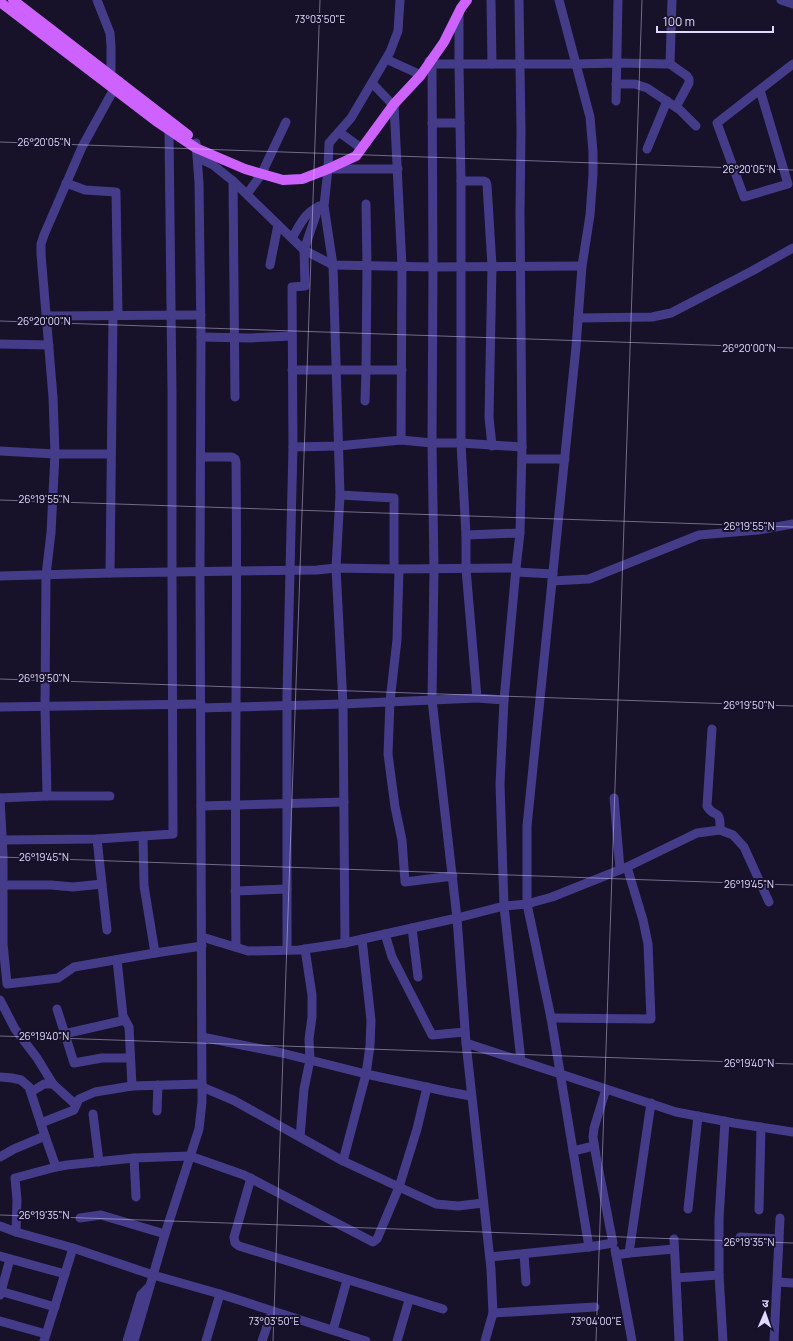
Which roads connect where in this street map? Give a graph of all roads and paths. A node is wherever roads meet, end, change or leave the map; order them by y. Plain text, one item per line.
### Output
1 (13, 0) edge
2 (97, 0) edge
3 (400, 0) edge
4 (467, 0) edge
5 (491, 0) edge
6 (519, 0) edge
7 (559, 0) edge
8 (618, 0) edge
9 (672, 0) edge
10 (781, 0) edge
11 (0, 2) edge
12 (793, 4) edge
13 (460, 12) junction
14 (386, 59) junction
15 (431, 63) junction
16 (616, 63) junction
17 (459, 64) junction
18 (492, 64) junction
19 (576, 64) junction
20 (670, 64) junction
21 (793, 64) edge
22 (520, 65) junction
23 (421, 75) junction
24 (111, 77) junction
25 (372, 83) junction
26 (616, 84) junction
27 (114, 89) junction
28 (760, 90) junction
29 (616, 101) dead end
30 (668, 101) junction
31 (394, 105) junction
32 (676, 107) junction
33 (286, 122) dead end
34 (432, 123) junction
35 (460, 123) junction
36 (696, 126) dead end
37 (169, 130) junction
38 (339, 132) junction
39 (200, 147) junction
40 (361, 148) junction
41 (647, 149) dead end
42 (198, 158) junction
43 (328, 169) junction
44 (398, 169) junction
45 (261, 175) junction
46 (233, 181) junction
47 (461, 181) junction
48 (66, 184) junction
49 (791, 184) edge
50 (247, 194) junction
51 (366, 204) dead end
52 (322, 206) junction
53 (278, 225) junction
54 (292, 238) junction
55 (793, 248) edge
56 (304, 250) junction
57 (270, 265) dead end
58 (333, 265) junction
59 (367, 266) junction
60 (460, 266) junction
61 (492, 266) junction
62 (520, 266) junction
63 (582, 266) junction
64 (402, 267) junction
65 (433, 267) junction
66 (116, 315) junction
67 (170, 315) junction
68 (201, 315) junction
69 (46, 316) junction
70 (578, 318) junction
71 (292, 336) junction
72 (201, 337) junction
73 (235, 338) junction
74 (0, 344) edge
75 (49, 345) junction
76 (292, 370) junction
77 (336, 370) junction
78 (366, 370) junction
79 (402, 370) junction
80 (236, 397) dead end
81 (366, 401) dead end
82 (402, 440) junction
83 (432, 443) junction
84 (461, 443) junction
85 (338, 446) junction
86 (492, 446) junction
87 (293, 447) junction
88 (522, 447) junction
89 (0, 451) edge
90 (55, 454) junction
91 (111, 454) junction
92 (201, 457) junction
93 (522, 459) junction
94 (565, 459) junction
95 (340, 495) junction
96 (793, 524) edge
97 (520, 533) junction
98 (466, 534) junction
99 (336, 568) junction
100 (396, 569) junction
101 (434, 569) junction
102 (466, 569) junction
103 (291, 570) junction
104 (516, 570) junction
105 (200, 571) junction
106 (238, 571) junction
107 (172, 572) junction
108 (110, 574) junction
109 (46, 575) junction
110 (0, 576) edge
111 (553, 578) junction
112 (477, 698) junction
113 (432, 700) junction
114 (504, 700) junction
115 (390, 701) junction
116 (173, 703) junction
117 (343, 704) junction
118 (201, 706) junction
119 (287, 706) junction
120 (0, 707) edge
121 (45, 707) junction
122 (236, 707) junction
123 (712, 729) dead end
124 (47, 796) junction
125 (110, 796) dead end
126 (0, 798) edge
127 (614, 798) dead end
128 (344, 802) junction
129 (287, 804) junction
130 (236, 805) junction
131 (201, 806) junction
132 (720, 830) junction
133 (143, 836) junction
134 (97, 839) junction
135 (2, 840) junction
136 (1, 854) edge
137 (623, 868) junction
138 (452, 876) junction
139 (102, 884) junction
140 (3, 885) junction
141 (288, 889) junction
142 (235, 891) junction
143 (769, 902) dead end
144 (527, 904) junction
145 (504, 906) junction
146 (457, 918) junction
147 (412, 928) junction
148 (107, 930) dead end
149 (385, 934) junction
150 (362, 939) junction
151 (202, 942) junction
152 (345, 943) junction
153 (236, 947) junction
154 (287, 950) junction
155 (305, 950) junction
156 (155, 953) junction
157 (117, 960) junction
158 (418, 977) dead end
159 (0, 1000) edge
160 (57, 1009) dead end
161 (551, 1018) junction
162 (125, 1020) junction
163 (465, 1032) junction
164 (64, 1034) junction
165 (202, 1037) junction
166 (466, 1043) junction
167 (130, 1058) junction
168 (310, 1060) junction
169 (521, 1061) junction
170 (366, 1074) junction
171 (561, 1074) junction
172 (0, 1077) edge
173 (53, 1084) junction
174 (158, 1085) junction
175 (132, 1086) junction
176 (202, 1086) junction
177 (427, 1087) junction
178 (606, 1089) junction
179 (31, 1092) junction
180 (471, 1096) junction
181 (651, 1103) junction
182 (76, 1105) junction
183 (157, 1111) dead end
184 (93, 1114) dead end
185 (698, 1116) junction
186 (725, 1121) junction
187 (41, 1123) junction
188 (761, 1127) junction
189 (793, 1132) edge
190 (45, 1136) junction
191 (300, 1137) junction
192 (594, 1146) junction
193 (574, 1151) junction
194 (190, 1156) junction
195 (0, 1157) edge
196 (134, 1158) junction
197 (343, 1161) junction
198 (99, 1162) junction
199 (56, 1168) junction
200 (251, 1178) junction
201 (399, 1187) junction
202 (136, 1196) dead end
203 (483, 1203) junction
204 (688, 1209) dead end
205 (759, 1210) dead end
206 (80, 1218) dead end
207 (780, 1218) dead end
208 (0, 1226) edge
209 (16, 1232) junction
210 (165, 1234) junction
211 (740, 1237) dead end
212 (674, 1239) dead end
213 (779, 1239) junction
214 (614, 1243) junction
215 (589, 1247) junction
216 (74, 1248) junction
217 (674, 1250) junction
218 (630, 1253) junction
219 (524, 1254) junction
220 (616, 1255) junction
221 (0, 1256) edge
222 (490, 1257) junction
223 (10, 1259) junction
224 (65, 1274) junction
225 (153, 1275) junction
226 (719, 1275) junction
227 (676, 1278) junction
228 (347, 1280) junction
229 (526, 1282) dead end
230 (778, 1282) junction
231 (793, 1283) edge
232 (149, 1287) junction
233 (0, 1292) edge
234 (220, 1294) junction
235 (409, 1300) junction
236 (55, 1307) junction
237 (595, 1307) dead end
238 (443, 1309) dead end
239 (272, 1312) junction
240 (492, 1313) junction
241 (0, 1320) edge
242 (333, 1330) junction
243 (45, 1338) edge
244 (127, 1341) edge
245 (134, 1341) edge
246 (206, 1341) edge
247 (262, 1341) edge
248 (366, 1341) edge
249 (397, 1341) edge
250 (485, 1341) edge
251 (632, 1341) edge
252 (679, 1341) edge
253 (723, 1341) edge
254 (774, 1341) edge

1 - 24 main road
2 - 24 street
3 - 14 street
4 - 13 main road
5 - 18 street
6 - 22 street
7 - 19 street
8 - 16 street
9 - 20 street
10 - 12 street
11 - 27 main road
13 - 15 main road
13 - 17 street
14 - 23 street
14 - 25 street
15 - 17 street
15 - 23 main road
15 - 34 street
16 - 19 street
16 - 20 street
16 - 26 street
17 - 18 street
17 - 35 street
18 - 22 street
19 - 22 street
19 - 63 street
20 - 32 street
21 - 28 street
22 - 62 street
23 - 31 main road
24 - 39 main road
25 - 31 street
25 - 38 street
26 - 29 street
26 - 30 street
27 - 37 main road
27 - 48 street
28 - 49 street
28 - 49 street
30 - 32 street
30 - 41 street
31 - 40 main road
31 - 44 street
32 - 36 street
33 - 45 street
34 - 35 street
34 - 65 street
35 - 47 street
37 - 39 main road
37 - 67 street
38 - 40 street
38 - 43 street
39 - 42 street
39 - 45 main road
40 - 43 main road
42 - 46 street
42 - 68 street
43 - 44 street
43 - 45 main road
43 - 52 street
44 - 64 street
45 - 50 street
46 - 50 street
46 - 73 street
47 - 60 street
47 - 61 street
48 - 66 street
48 - 69 street
50 - 53 street
51 - 59 street
52 - 54 street
52 - 56 street
52 - 58 street
53 - 54 street
53 - 57 street
54 - 56 street
55 - 70 street
56 - 58 street
56 - 71 street
58 - 59 street
58 - 77 street
59 - 64 street
59 - 78 street
60 - 61 street
60 - 65 street
60 - 84 street
61 - 62 street
61 - 86 street
62 - 63 street
62 - 88 street
63 - 70 street
64 - 65 street
64 - 79 street
65 - 83 street
66 - 67 street
66 - 69 street
66 - 91 street
67 - 68 street
67 - 107 street
68 - 72 street
69 - 75 street
70 - 94 street
71 - 73 street
71 - 76 street
72 - 73 street
72 - 92 street
73 - 80 street
74 - 75 street
75 - 90 street
76 - 77 street
76 - 87 street
77 - 78 street
77 - 85 street
78 - 79 street
78 - 81 street
79 - 82 street
82 - 83 street
82 - 85 street
83 - 84 street
83 - 101 street
84 - 86 street
84 - 98 street
85 - 87 street
85 - 95 street
86 - 88 street
87 - 103 street
88 - 93 street
89 - 90 street
90 - 91 street
90 - 109 street
91 - 108 street
92 - 105 street
92 - 106 street
93 - 94 street
93 - 97 street
94 - 111 street
95 - 99 street
95 - 100 street
96 - 111 street
97 - 98 street
97 - 104 street
98 - 102 street
99 - 100 street
99 - 103 street
99 - 117 street
100 - 101 street
100 - 115 street
101 - 102 street
101 - 113 street
102 - 104 street
102 - 112 street
103 - 106 street
103 - 119 street
104 - 111 street
104 - 114 street
105 - 106 street
105 - 107 street
105 - 118 street
106 - 122 street
107 - 108 street
107 - 116 street
108 - 109 street
109 - 110 street
109 - 121 street
111 - 144 street
112 - 113 street
112 - 114 street
113 - 115 street
113 - 138 street
114 - 145 street
115 - 117 street
115 - 138 street
116 - 118 street
116 - 121 street
116 - 133 street
117 - 119 street
117 - 128 street
118 - 122 street
118 - 131 street
119 - 122 street
119 - 129 street
120 - 121 street
121 - 124 street
122 - 130 street
123 - 132 street
124 - 125 street
124 - 126 street
126 - 135 street
127 - 137 street
128 - 129 street
128 - 152 street
129 - 130 street
129 - 141 street
130 - 131 street
130 - 142 street
131 - 151 street
132 - 137 street
132 - 143 street
133 - 134 street
133 - 156 street
134 - 135 street
134 - 139 street
135 - 136 street
136 - 140 street
137 - 144 street
137 - 161 street
138 - 146 street
139 - 140 street
139 - 148 street
140 - 157 street
141 - 142 street
141 - 154 street
142 - 153 street
144 - 145 street
144 - 161 street
145 - 146 street
145 - 169 street
146 - 147 street
146 - 163 street
147 - 149 street
147 - 158 street
149 - 150 street
149 - 163 street
150 - 152 street
150 - 170 street
151 - 153 street
151 - 156 street
151 - 165 street
152 - 155 street
153 - 154 street
154 - 155 street
155 - 168 street
156 - 157 street
157 - 162 street
159 - 173 street
160 - 164 street
161 - 171 street
162 - 164 street
162 - 167 street
163 - 166 street
164 - 167 street
165 - 168 street
165 - 176 street
166 - 169 street
166 - 180 street
167 - 175 street
168 - 170 street
168 - 191 street
169 - 171 street
170 - 177 street
170 - 197 street
171 - 178 street
171 - 193 street
172 - 179 street
173 - 179 street
173 - 182 street
174 - 175 street
174 - 176 street
174 - 183 street
175 - 182 street
176 - 191 street
176 - 194 street
177 - 180 street
177 - 201 street
178 - 181 street
178 - 192 street
179 - 187 street
180 - 203 street
181 - 185 street
181 - 218 street
182 - 187 street
184 - 198 street
185 - 186 street
185 - 204 street
186 - 188 street
186 - 226 street
187 - 190 street
188 - 189 street
188 - 205 street
190 - 195 street
190 - 199 street
191 - 197 street
192 - 193 street
192 - 214 street
193 - 215 street
194 - 196 street
194 - 200 street
194 - 210 street
196 - 198 street
196 - 202 street
197 - 201 street
198 - 199 street
199 - 209 street
200 - 201 street
200 - 228 street
201 - 203 street
203 - 222 street
206 - 210 street
207 - 213 street
208 - 209 street
209 - 216 street
210 - 225 street
211 - 213 street
212 - 217 street
213 - 230 street
214 - 215 street
214 - 220 street
215 - 219 street
216 - 224 street
216 - 225 street
217 - 218 street
217 - 227 street
218 - 220 street
219 - 222 street
219 - 229 street
220 - 251 street
221 - 223 street
222 - 240 street
223 - 224 street
223 - 233 street
224 - 236 street
225 - 232 street
225 - 234 street
226 - 227 street
226 - 253 street
227 - 252 street
228 - 235 street
228 - 242 street
230 - 231 street
230 - 254 street
232 - 244 street
232 - 245 street
233 - 236 street
234 - 239 street
234 - 246 street
235 - 238 street
235 - 249 street
236 - 243 street
237 - 240 street
239 - 242 street
239 - 247 street
240 - 250 street
241 - 243 street
242 - 248 street

